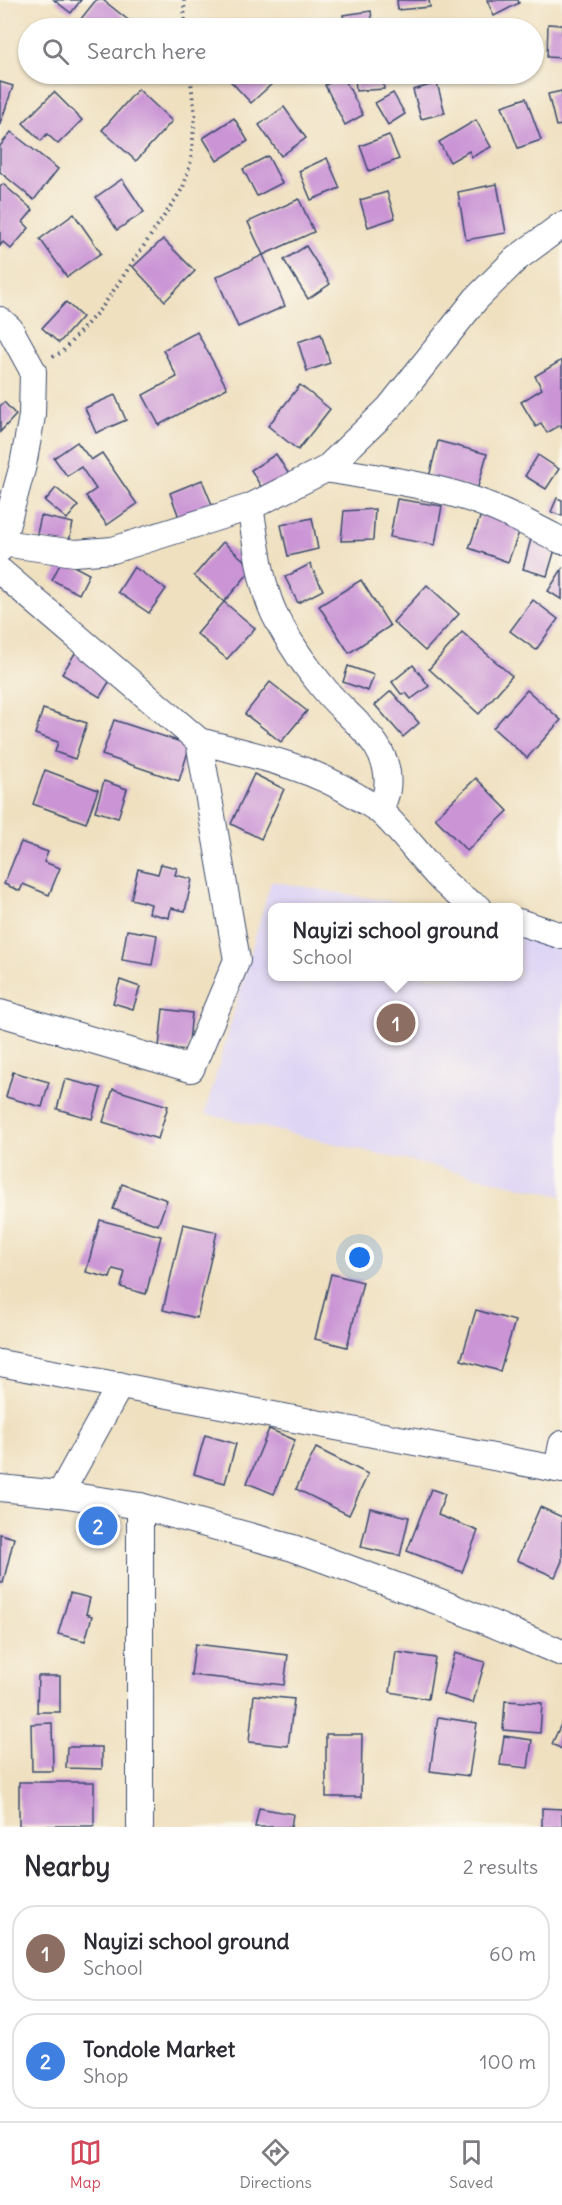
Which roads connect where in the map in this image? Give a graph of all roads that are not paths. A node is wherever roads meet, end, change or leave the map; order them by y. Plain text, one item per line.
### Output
1 (562, 225) edge
2 (0, 320) edge
3 (326, 469) junction
4 (250, 507) junction
5 (562, 541) edge
6 (1, 546) edge
7 (0, 571) edge
8 (199, 741) junction
9 (380, 811) junction
10 (470, 903) edge
11 (523, 923) edge
12 (562, 936) edge
13 (0, 1013) edge
14 (0, 1364) edge
15 (120, 1385) junction
16 (562, 1444) edge
17 (559, 1469) edge
18 (0, 1488) edge
19 (60, 1494) junction
20 (140, 1506) junction
21 (562, 1653) edge
22 (140, 1827) edge

1 - 3 street
2 - 6 street
3 - 4 street
3 - 5 street
4 - 6 street
4 - 9 street
7 - 8 street
8 - 9 street
8 - 13 street
9 - 10 street
11 - 12 street
14 - 15 street
15 - 17 street
15 - 19 street
16 - 17 street
18 - 19 street
19 - 20 street
20 - 21 street
20 - 22 street

